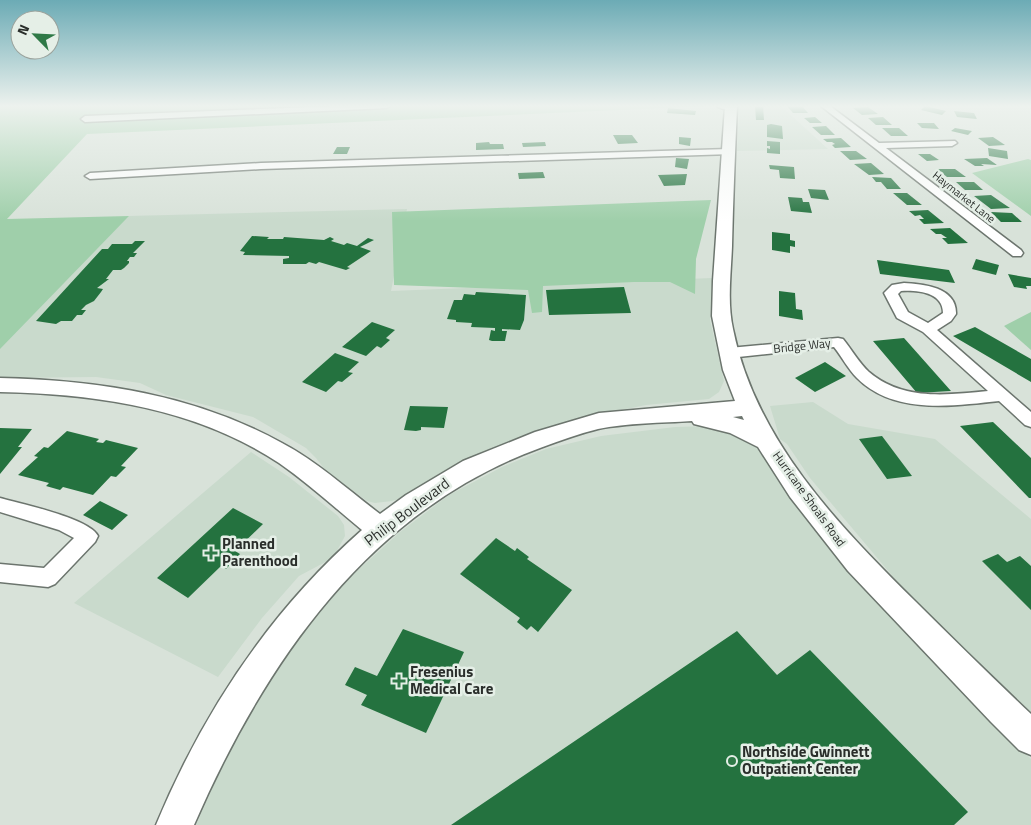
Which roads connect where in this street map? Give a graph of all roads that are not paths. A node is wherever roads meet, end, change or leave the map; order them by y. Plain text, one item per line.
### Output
1 (729, 144) edge
2 (916, 144) edge
3 (879, 146) joint
4 (729, 152) junction
5 (90, 176) dead end
6 (1017, 253) dead end
7 (928, 329) dead end
8 (728, 353) junction
9 (0, 385) edge
10 (1003, 395) junction
11 (749, 408) junction
12 (677, 413) junction
13 (1031, 421) edge
14 (767, 441) junction
15 (0, 505) edge
16 (380, 529) junction
17 (0, 573) edge
18 (1031, 738) edge
19 (175, 825) edge

1 - 4 street, Hurricane Shoals Road
2 - 3 street
3 - 6 street, Haymarket Lane
4 - 5 street
4 - 8 street, Hurricane Shoals Road
7 - 10 street
8 - 10 street, Bridge Way
8 - 11 street, Hurricane Shoals Road
9 - 16 street
10 - 13 street
11 - 12 street, Philip Boulevard
11 - 14 street, Hurricane Shoals Road
12 - 14 street
12 - 16 street, Philip Boulevard
14 - 18 street, Hurricane Shoals Road
15 - 17 street
16 - 19 street, Philip Boulevard

